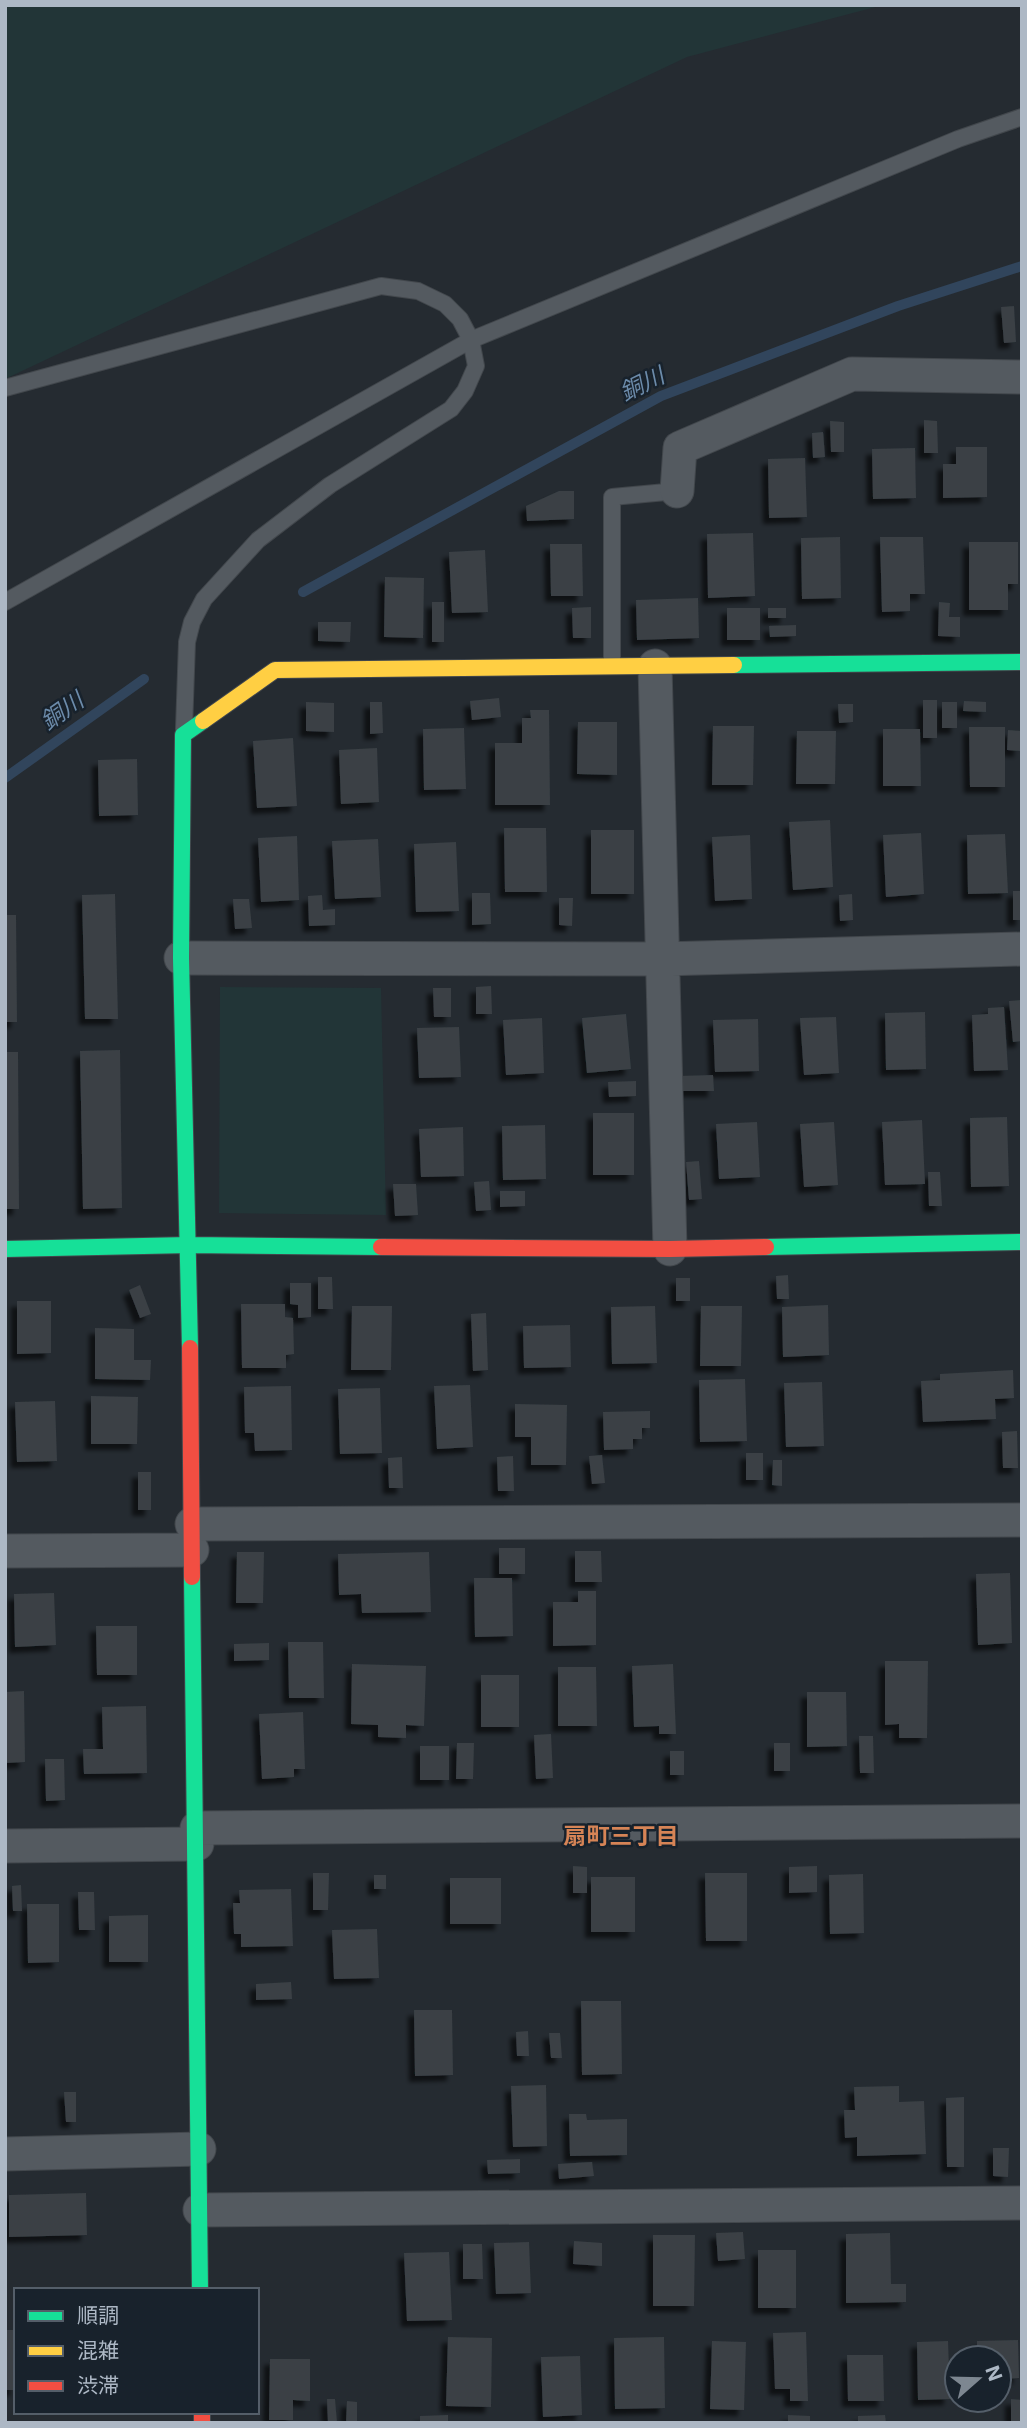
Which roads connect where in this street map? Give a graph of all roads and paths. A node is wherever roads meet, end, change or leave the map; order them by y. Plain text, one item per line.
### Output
1 (1022, 117) edge
2 (471, 340) junction
3 (1022, 377) edge
4 (5, 388) edge
5 (677, 491) joint
6 (5, 602) edge
7 (1022, 662) edge
8 (612, 666) junction
9 (655, 666) junction
10 (183, 735) junction
11 (1022, 949) edge
12 (181, 958) junction
13 (662, 959) junction
14 (1022, 1242) edge
15 (188, 1245) junction
16 (5, 1249) edge
17 (670, 1249) junction
18 (1022, 1520) edge
19 (192, 1537) junction
20 (5, 1551) edge
21 (1022, 1821) edge
22 (197, 1836) junction
23 (5, 1846) edge
24 (199, 2149) junction
25 (5, 2154) edge
26 (1022, 2203) edge
27 (200, 2210) junction
28 (200, 2288) edge

1 - 2 lane
2 - 4 lane
2 - 6 lane
2 - 10 lane
3 - 5 street
5 - 8 lane
7 - 9 street
8 - 9 street
8 - 10 street
9 - 13 street
10 - 12 street
11 - 13 street
12 - 13 street
12 - 15 street
13 - 17 street
14 - 17 street
15 - 16 street
15 - 17 street
15 - 19 street
18 - 19 street
19 - 20 street
19 - 22 street
21 - 22 street
22 - 23 street
22 - 24 street
24 - 25 street
24 - 27 street
26 - 27 street
27 - 28 street

